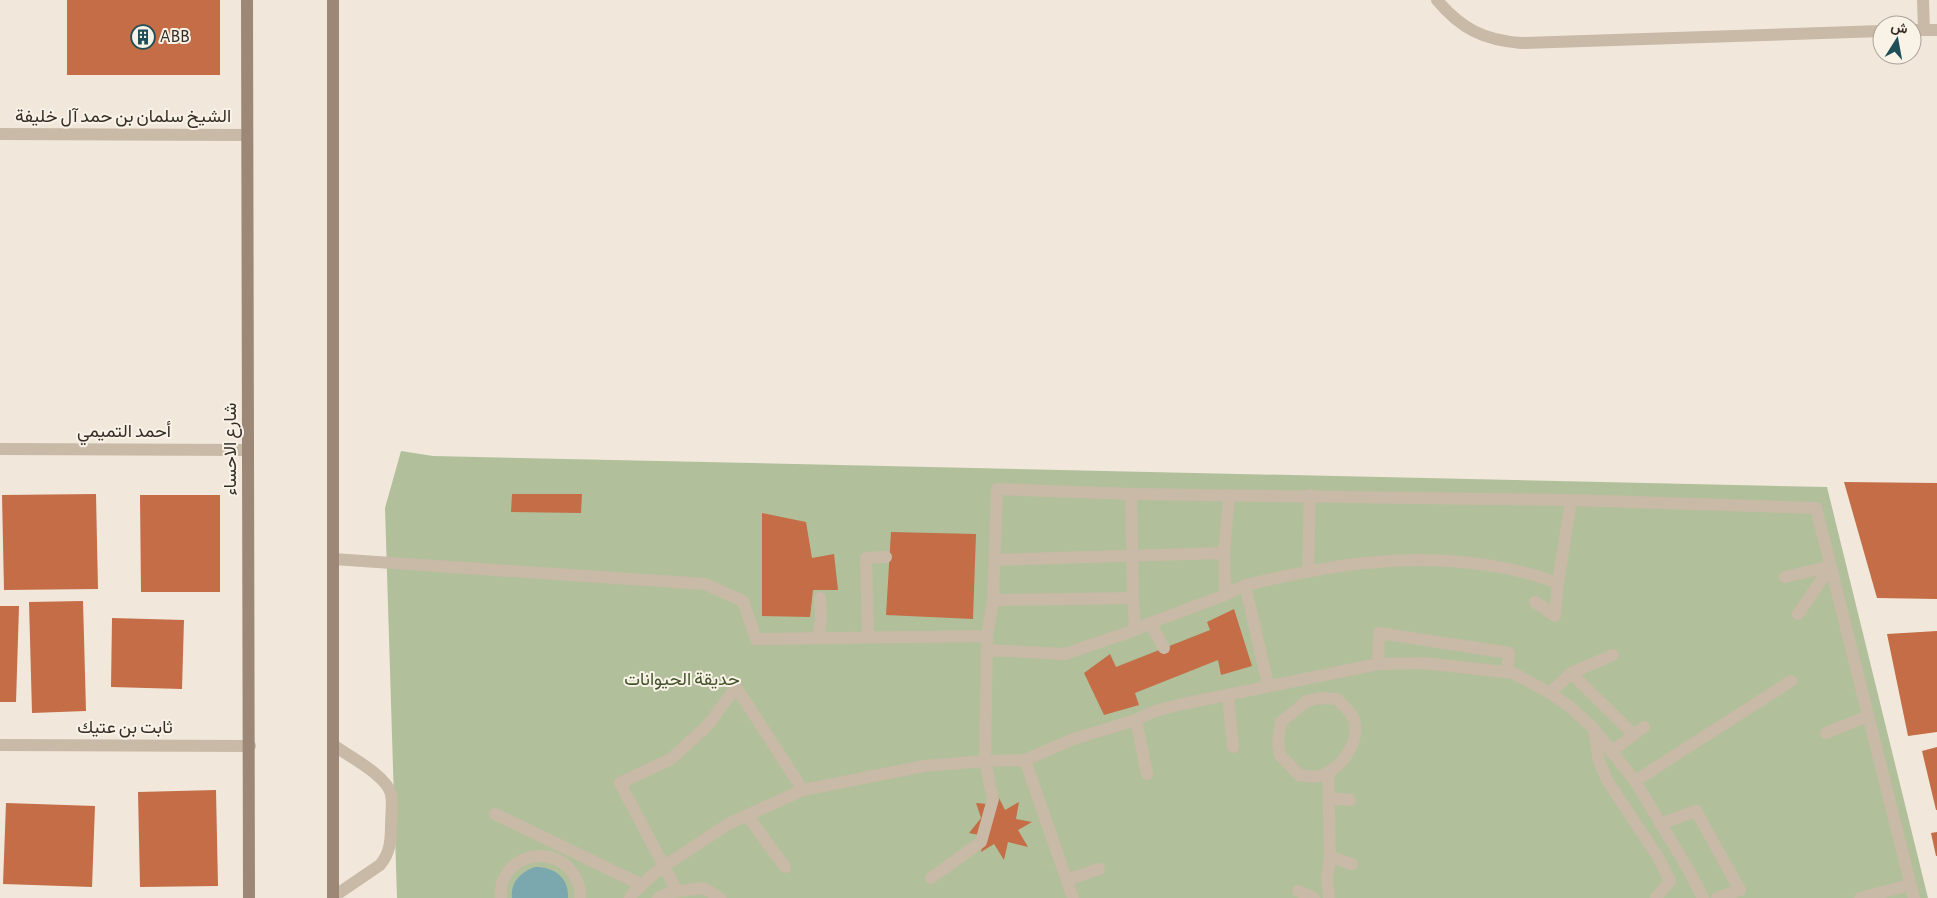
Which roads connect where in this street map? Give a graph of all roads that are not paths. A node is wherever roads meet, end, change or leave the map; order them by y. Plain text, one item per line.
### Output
1 (247, 0) edge
2 (333, 0) edge
3 (1437, 0) edge
4 (1923, 0) edge
5 (1924, 30) edge
6 (1872, 31) edge
7 (0, 134) edge
8 (246, 135) junction
9 (0, 449) edge
10 (248, 450) junction
11 (1132, 494) junction
12 (1230, 494) junction
13 (1310, 495) junction
14 (1571, 500) junction
15 (1224, 553) junction
16 (886, 557) dead end
17 (1132, 557) junction
18 (333, 559) junction
19 (995, 560) junction
20 (1831, 566) junction
21 (1308, 572) junction
22 (1785, 577) dead end
23 (1558, 583) junction
24 (1245, 585) junction
25 (1225, 595) junction
26 (820, 598) dead end
27 (1133, 598) junction
28 (993, 600) junction
29 (1535, 602) dead end
30 (1798, 614) dead end
31 (1150, 623) junction
32 (1136, 630) junction
33 (987, 636) junction
34 (818, 637) junction
35 (868, 638) junction
36 (1164, 648) dead end
37 (988, 650) junction
38 (1613, 656) dead end
39 (1378, 664) junction
40 (1507, 672) junction
41 (1571, 673) junction
42 (1319, 678) junction
43 (1791, 681) dead end
44 (1268, 686) junction
45 (1550, 692) junction
46 (1228, 696) junction
47 (1320, 698) junction
48 (1868, 716) junction
49 (1136, 720) junction
50 (1594, 728) junction
51 (1826, 733) dead end
52 (0, 745) edge
53 (333, 745) junction
54 (250, 746) junction
55 (1233, 747) dead end
56 (1611, 752) junction
57 (1025, 760) junction
58 (985, 761) junction
59 (1328, 772) junction
60 (1147, 774) dead end
61 (1635, 781) junction
62 (804, 790) junction
63 (1329, 798) junction
64 (1350, 800) dead end
65 (494, 814) dead end
66 (746, 815) junction
67 (1660, 824) junction
68 (1330, 857) junction
69 (1352, 864) dead end
70 (665, 866) junction
71 (785, 867) dead end
72 (1099, 869) dead end
73 (931, 878) dead end
74 (1067, 880) junction
75 (642, 885) junction
76 (1910, 885) junction
77 (677, 891) junction
78 (1298, 891) dead end
79 (333, 897) edge
80 (249, 898) edge
81 (501, 898) edge
82 (580, 898) edge
83 (630, 898) edge
84 (658, 898) edge
85 (720, 898) edge
86 (1073, 898) edge
87 (1314, 898) edge
88 (1329, 898) edge
89 (1656, 898) edge
90 (1703, 898) edge
91 (1717, 898) edge
92 (1860, 898) edge
93 (1914, 898) edge

1 - 8 main road, شارع الاحساء
2 - 18 main road
3 - 6 street
4 - 5 street
7 - 8 street, الشيخ سلمان بن حمد آل خليفة
8 - 10 main road, شارع الاحساء
9 - 10 street, أحمد التميمي
10 - 54 main road, شارع الاحساء
11 - 12 street
11 - 17 street
11 - 19 street
12 - 13 street
12 - 15 street
13 - 14 street
13 - 21 street
14 - 20 street
14 - 23 street
15 - 17 street
15 - 25 street
16 - 35 street
17 - 19 street
17 - 27 street
18 - 34 street
18 - 53 main road
19 - 28 street
20 - 22 street
20 - 30 street
20 - 48 street
21 - 23 street
21 - 24 street
23 - 29 street
24 - 25 street
24 - 44 street
25 - 31 street
26 - 34 street
27 - 28 street
27 - 32 street
28 - 33 street
31 - 32 street
31 - 36 street
32 - 37 street
33 - 35 street
33 - 37 street
34 - 35 street
37 - 58 street
38 - 41 street
39 - 40 street
39 - 40 street
39 - 42 street
40 - 45 street
41 - 45 street
41 - 56 street
42 - 44 street
42 - 47 street
43 - 61 street
44 - 46 street
45 - 50 street
46 - 49 street
46 - 55 street
47 - 59 street
47 - 59 street
48 - 51 street
48 - 76 street
49 - 57 street
49 - 60 street
50 - 56 street
50 - 89 street
52 - 54 street, ثابت بن عتيك
53 - 79 main road
53 - 79 street
54 - 80 main road, شارع الاحساء
56 - 61 street
57 - 58 street
57 - 74 street
58 - 62 street
58 - 73 street
59 - 63 street
61 - 67 street
62 - 66 street
62 - 70 street
63 - 64 street
63 - 68 street
65 - 75 street
66 - 70 street
66 - 71 street
67 - 90 street
67 - 91 street
68 - 69 street
68 - 88 street
70 - 75 street
70 - 77 street
72 - 74 street
74 - 86 street
75 - 83 street
76 - 92 street
76 - 93 street
77 - 84 street
77 - 85 street
78 - 87 street
81 - 82 street

